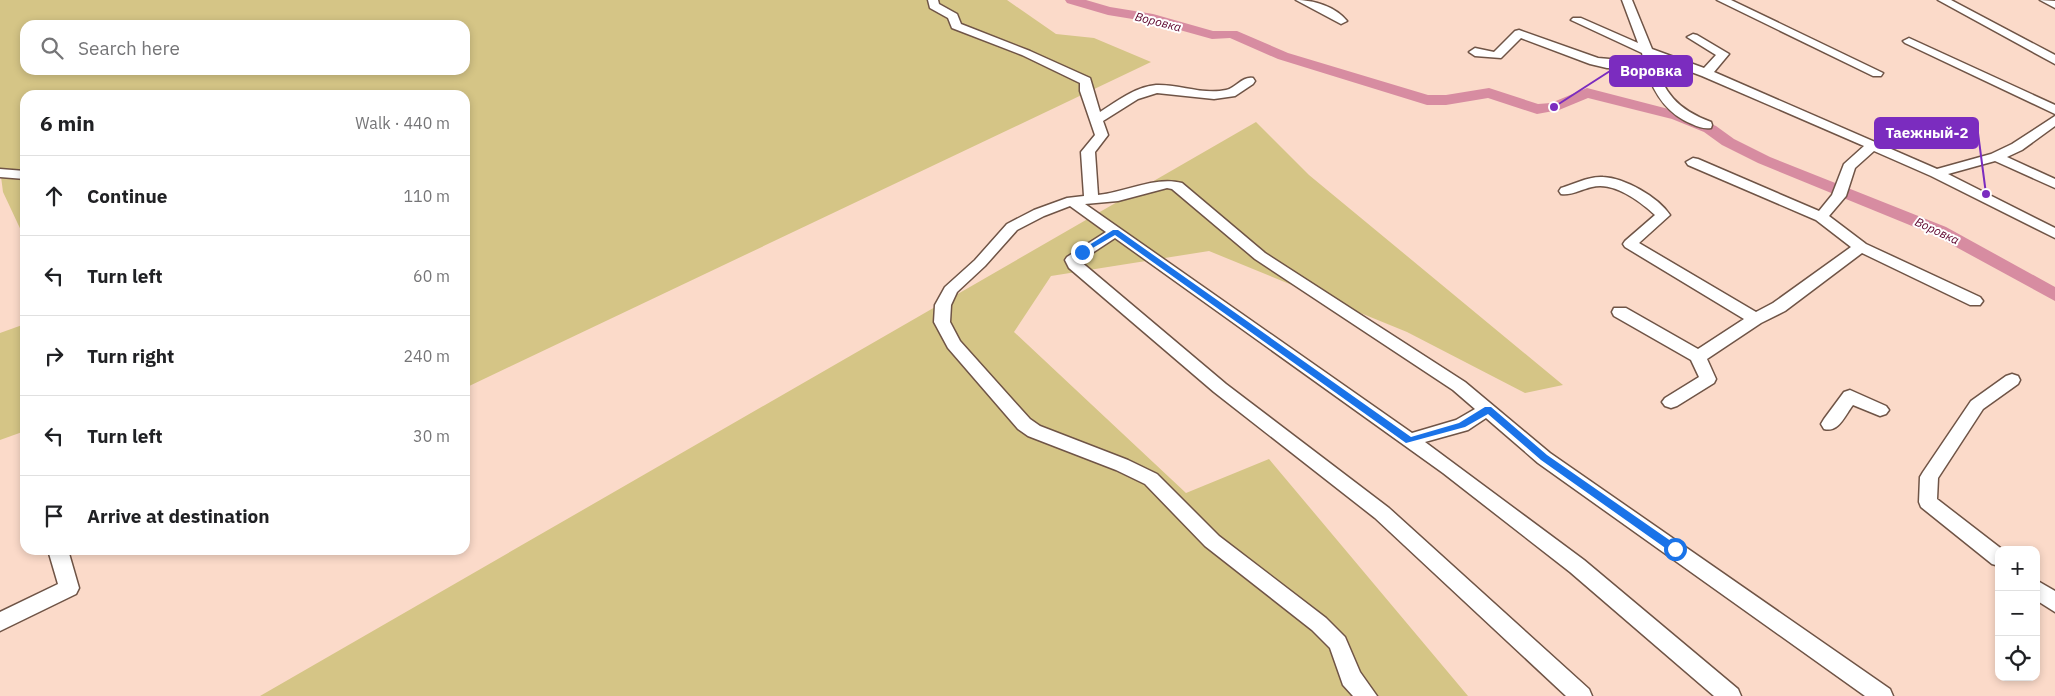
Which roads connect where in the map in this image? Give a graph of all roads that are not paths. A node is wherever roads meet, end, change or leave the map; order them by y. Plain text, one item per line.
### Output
1 (934, 0) edge
2 (1301, 0) edge
3 (1627, 0) edge
4 (1722, 0) edge
5 (1943, 0) edge
6 (2045, 0) edge
7 (2055, 5) edge
8 (1576, 20) dead end
9 (1341, 21) dead end
10 (1693, 37) dead end
11 (1909, 41) dead end
12 (1647, 51) junction
13 (1475, 52) dead end
14 (2055, 60) edge
15 (1649, 66) junction
16 (1877, 73) dead end
17 (1706, 74) junction
18 (1249, 81) dead end
19 (2055, 110) edge
20 (1097, 119) junction
21 (2055, 120) edge
22 (1706, 125) dead end
23 (1873, 145) junction
24 (1996, 157) junction
25 (1693, 162) dead end
26 (0, 173) edge
27 (1936, 173) junction
28 (20, 175) edge
29 (2055, 184) edge
30 (1566, 191) dead end
31 (1092, 200) junction
32 (1072, 202) junction
33 (1822, 217) junction
34 (1116, 232) junction
35 (2055, 234) edge
36 (1861, 247) junction
37 (1975, 301) dead end
38 (1620, 312) dead end
39 (1754, 319) junction
40 (1698, 357) junction
41 (2012, 380) dead end
42 (1671, 402) dead end
43 (1488, 409) junction
44 (1880, 410) dead end
45 (1830, 424) dead end
46 (1410, 440) junction
47 (59, 555) edge
48 (1995, 555) edge
49 (2040, 591) edge
50 (2055, 603) edge
51 (0, 622) edge
52 (1366, 696) edge
53 (1581, 696) edge
54 (1730, 696) edge
55 (1882, 696) edge

1 - 20 street
2 - 9 street
3 - 12 street
4 - 16 street
5 - 14 street
6 - 7 street
8 - 12 street
10 - 17 street
11 - 19 street
12 - 15 street
12 - 17 street
13 - 15 street
15 - 22 street
17 - 23 street
18 - 20 street
20 - 31 street
21 - 24 street
23 - 27 street
23 - 33 street
24 - 27 street
24 - 29 street
25 - 33 street
26 - 28 street
27 - 35 street
30 - 39 street
31 - 32 street
31 - 43 street
32 - 34 street
32 - 52 street
33 - 36 street
34 - 46 street
34 - 53 street
36 - 37 street
36 - 39 street
38 - 40 street
39 - 40 street
40 - 42 street
41 - 48 street
43 - 46 street
43 - 55 street
44 - 45 street
46 - 54 street
47 - 51 street
49 - 50 street

